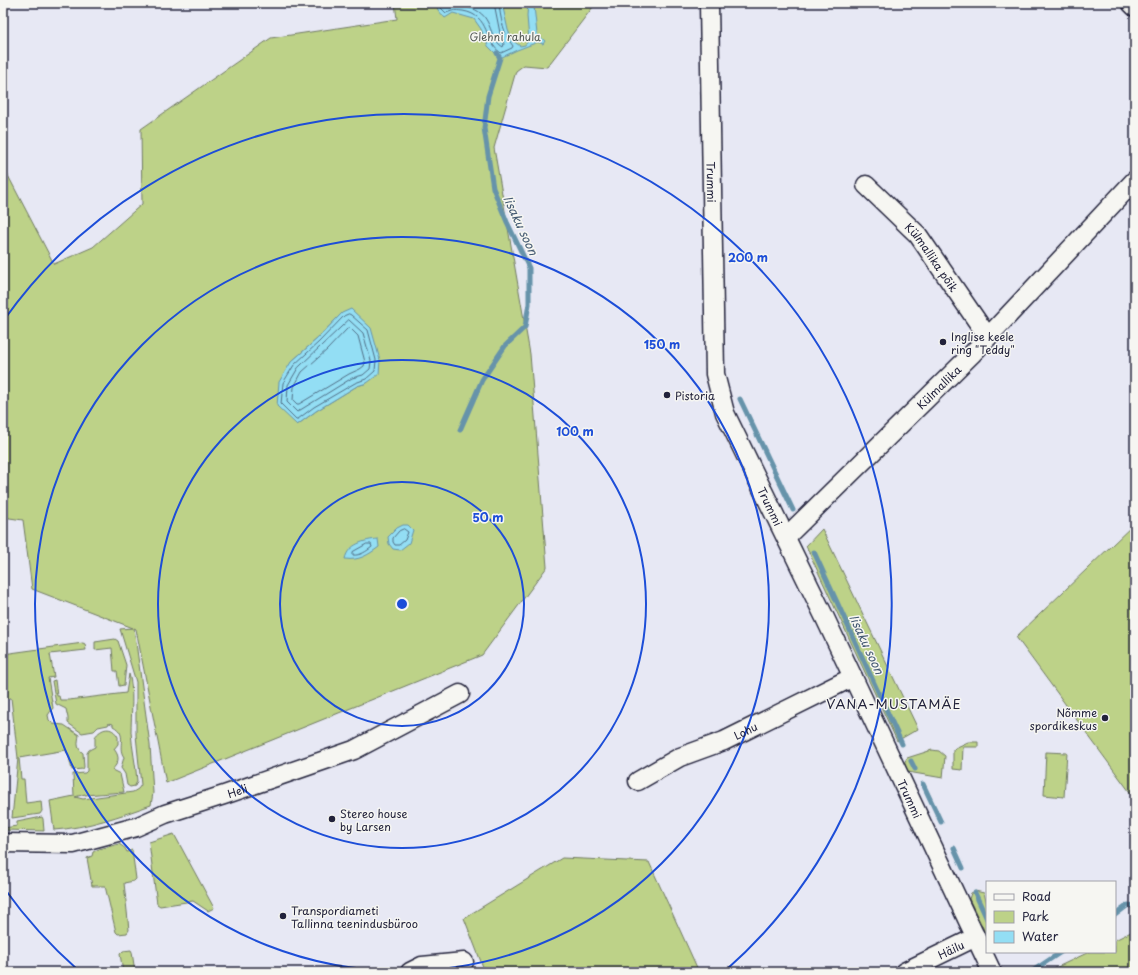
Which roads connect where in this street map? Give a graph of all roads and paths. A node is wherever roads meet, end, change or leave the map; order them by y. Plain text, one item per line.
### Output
1 (709, 3) edge
2 (1131, 3) edge
3 (1135, 6) edge
4 (1135, 180) edge
5 (866, 185) dead end
6 (988, 337) junction
7 (786, 537) junction
8 (853, 677) junction
9 (460, 694) dead end
10 (638, 781) dead end
11 (3, 843) edge
12 (976, 937) junction
13 (464, 962) dead end
14 (410, 972) edge
15 (904, 972) edge
16 (992, 972) edge

1 - 7 street, Trummi
2 - 3 street
4 - 6 street, Külmallika
5 - 6 street, Külmallika põik
6 - 7 street, Külmallika
7 - 8 street, Trummi
8 - 10 street, Lohu
8 - 12 street, Trummi
9 - 11 street, Heli
12 - 15 street, Häilu
12 - 16 street, Trummi
13 - 14 street

